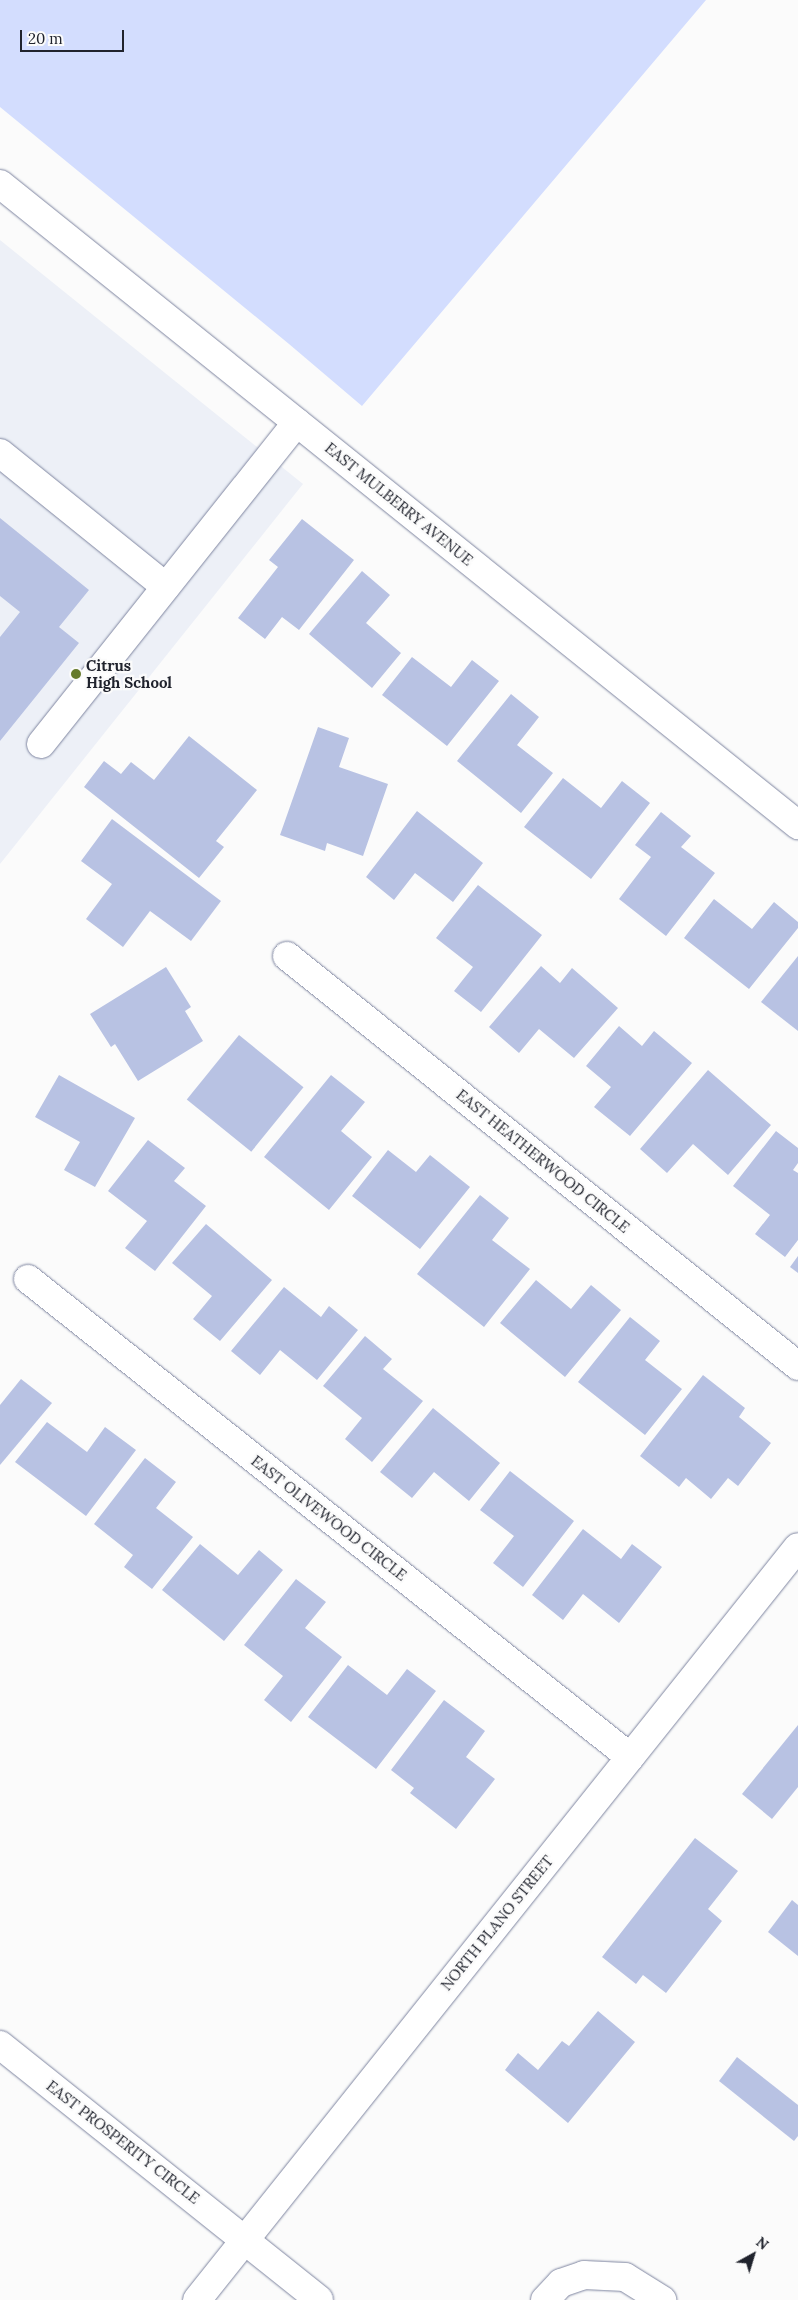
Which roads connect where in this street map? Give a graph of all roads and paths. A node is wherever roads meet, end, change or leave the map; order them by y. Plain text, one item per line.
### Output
1 (0, 184) edge
2 (297, 422) junction
3 (0, 454) edge
4 (166, 587) junction
5 (41, 744) dead end
6 (798, 826) edge
7 (287, 956) dead end
8 (28, 1279) dead end
9 (798, 1366) edge
10 (798, 1547) edge
11 (630, 1756) junction
12 (0, 2045) edge
13 (245, 2240) junction
14 (197, 2300) edge
15 (320, 2300) edge
16 (545, 2300) edge
17 (662, 2300) edge

1 - 2 street, EAST MULBERRY AVENUE
2 - 4 street
2 - 6 street, EAST MULBERRY AVENUE
3 - 4 street
4 - 5 street
7 - 9 street, EAST HEATHERWOOD CIRCLE
8 - 11 street, EAST OLIVEWOOD CIRCLE
10 - 11 street, NORTH PLANO STREET
11 - 13 street, NORTH PLANO STREET
12 - 13 street, EAST PROSPERITY CIRCLE
13 - 14 street, NORTH PLANO STREET
13 - 15 street, EAST PROSPERITY CIRCLE
16 - 17 street

